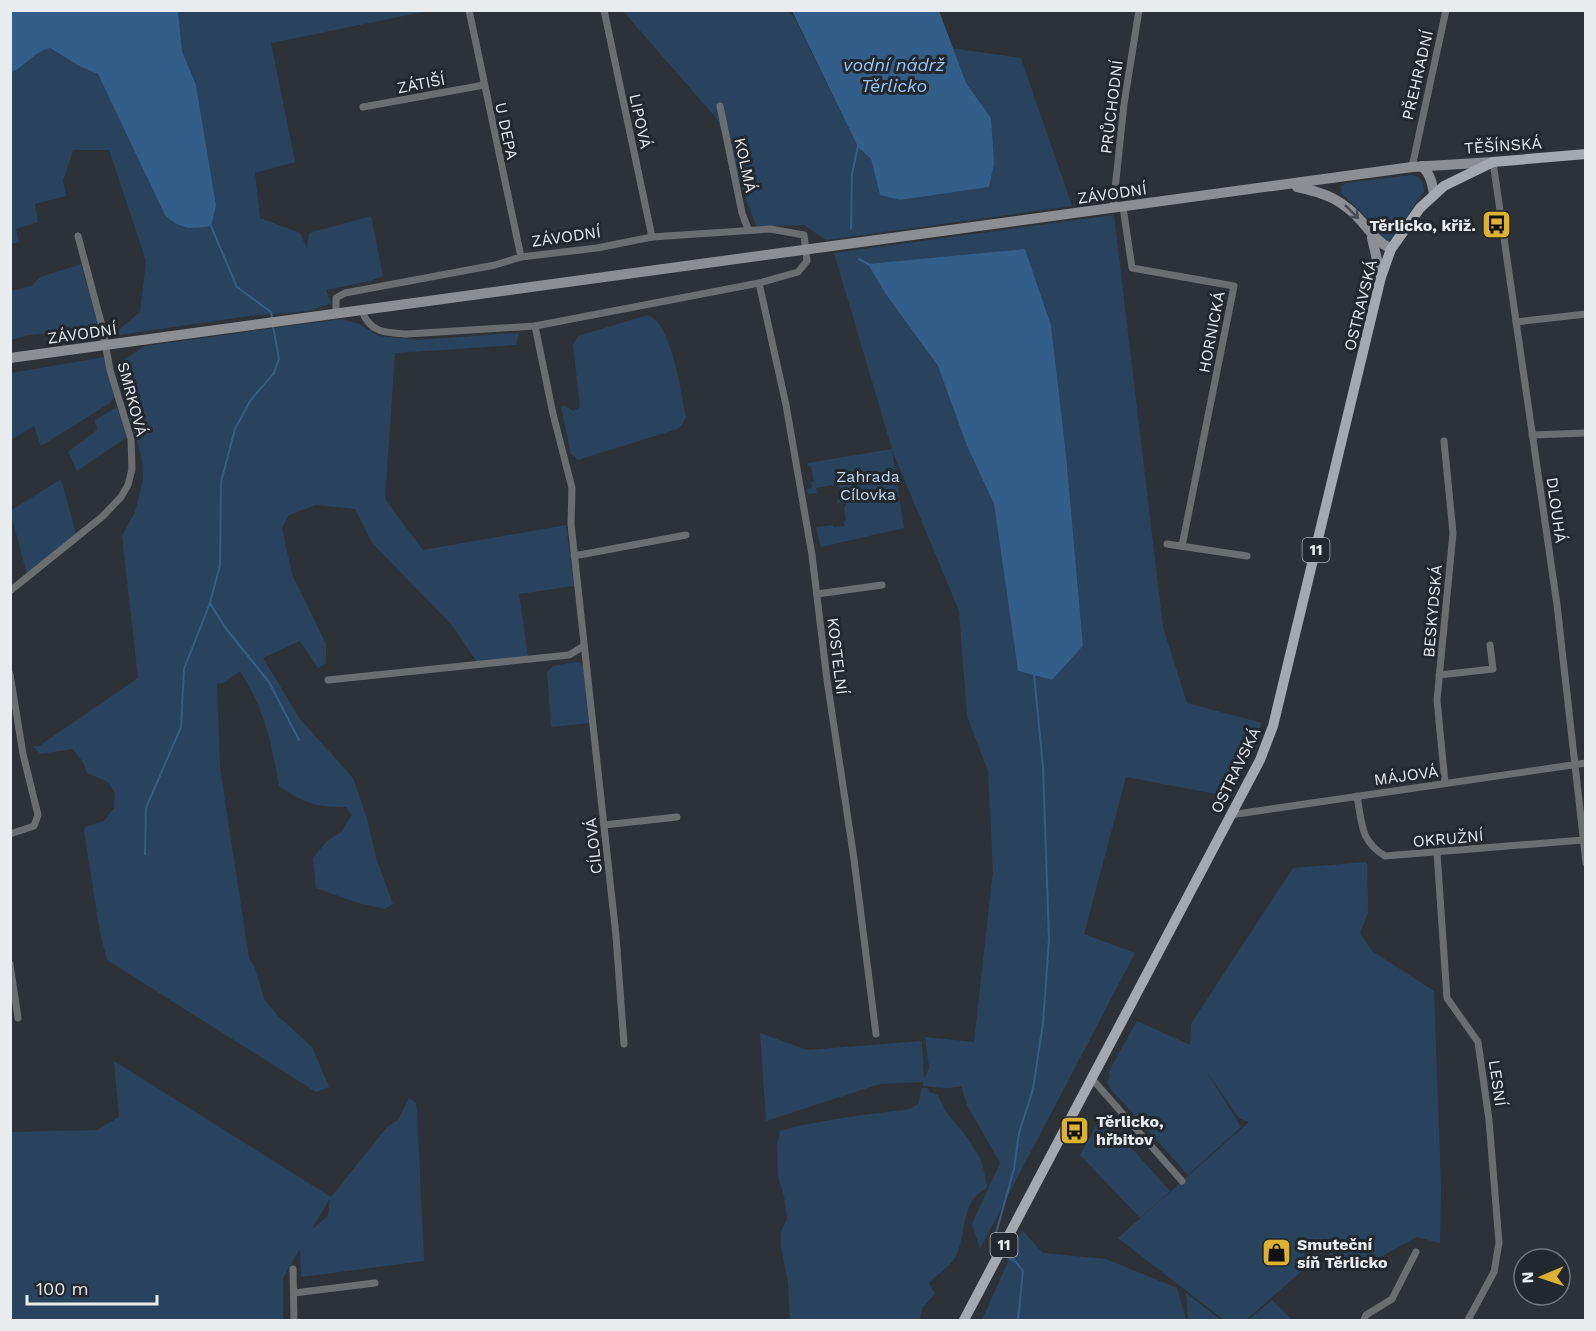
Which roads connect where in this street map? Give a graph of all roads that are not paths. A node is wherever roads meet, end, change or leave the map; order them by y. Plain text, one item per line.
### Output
1 (469, 10) edge
2 (604, 10) edge
3 (1139, 10) edge
4 (1446, 10) edge
5 (484, 85) junction
6 (720, 106) dead end
7 (363, 107) dead end
8 (1586, 154) edge
9 (1493, 162) junction
10 (1417, 166) junction
11 (1347, 177) junction
12 (1288, 185) junction
13 (1434, 194) junction
14 (1336, 199) junction
15 (1118, 208) junction
16 (748, 229) junction
17 (1371, 234) junction
18 (78, 236) dead end
19 (652, 237) junction
20 (1391, 249) junction
21 (807, 250) junction
22 (521, 257) junction
23 (1382, 277) junction
24 (759, 283) junction
25 (362, 310) junction
26 (336, 314) junction
27 (1586, 314) edge
28 (1516, 322) junction
29 (535, 326) junction
30 (107, 345) junction
31 (10, 358) edge
32 (1586, 433) edge
33 (1532, 435) junction
34 (1444, 441) dead end
35 (686, 535) dead end
36 (1167, 544) dead end
37 (1182, 546) junction
38 (574, 556) junction
39 (1247, 556) dead end
40 (882, 585) dead end
41 (10, 591) edge
42 (817, 594) junction
43 (1490, 645) dead end
44 (584, 646) junction
45 (10, 674) edge
46 (1439, 675) junction
47 (328, 680) dead end
48 (1586, 763) edge
49 (1576, 764) junction
50 (1445, 783) junction
51 (1357, 796) junction
52 (1230, 815) junction
53 (677, 817) dead end
54 (604, 825) junction
55 (10, 834) edge
56 (1583, 840) junction
57 (1437, 852) junction
58 (1586, 863) edge
59 (10, 964) edge
60 (18, 1018) dead end
61 (876, 1034) dead end
62 (624, 1044) dead end
63 (1093, 1080) junction
64 (1182, 1181) dead end
65 (1416, 1252) dead end
66 (293, 1269) dead end
67 (375, 1283) dead end
68 (294, 1293) junction
69 (294, 1320) edge
70 (964, 1320) edge
71 (1364, 1320) edge
72 (1468, 1320) edge

1 - 5 street, U DEPA
2 - 19 street, LIPOVÁ
3 - 15 street, PRŮCHODNÍ
4 - 10 street, PŘEHRADNÍ
5 - 7 street, ZÁTIŠÍ
5 - 22 street, U DEPA
6 - 16 street, KOLMÁ
8 - 9 main road, TĚŠÍNSKÁ / 11
9 - 10 main road, TĚŠÍNSKÁ
9 - 13 main road, OSTRAVSKÁ / 11
9 - 28 street, DLOUHÁ
10 - 11 main road, ZÁVODNÍ
10 - 13 main road
11 - 12 main road, ZÁVODNÍ
11 - 14 main road
12 - 14 main road
12 - 15 main road, ZÁVODNÍ
13 - 20 main road, OSTRAVSKÁ / 11
14 -> 17 main road
15 - 21 main road, ZÁVODNÍ
15 - 37 street, HORNICKÁ
16 - 19 street, ZÁVODNÍ
16 - 21 street, ZÁVODNÍ
17 - 20 main road
17 - 23 main road
18 - 30 street, SMRKOVÁ
19 - 22 street, ZÁVODNÍ
20 - 23 main road, OSTRAVSKÁ / 11
21 - 24 street
21 - 25 main road, ZÁVODNÍ
22 - 26 street, ZÁVODNÍ
23 - 52 main road, OSTRAVSKÁ / 11
24 - 29 street
24 - 42 street, KOSTELNÍ
25 - 26 main road, ZÁVODNÍ
25 - 29 street
26 - 30 main road, ZÁVODNÍ
27 - 28 street
28 - 33 street, DLOUHÁ
29 - 38 street, CÍLOVÁ
30 - 31 main road, ZÁVODNÍ
30 - 41 street, SMRKOVÁ
32 - 33 street
33 - 49 street, DLOUHÁ
34 - 46 street, BESKYDSKÁ
35 - 38 street
36 - 37 street
37 - 39 street
38 - 44 street, CÍLOVÁ
40 - 42 street
42 - 61 street, KOSTELNÍ
43 - 46 street
44 - 47 street
44 - 54 street, CÍLOVÁ
45 - 55 street
46 - 50 street, BESKYDSKÁ
48 - 49 street, MÁJOVÁ
49 - 50 street, MÁJOVÁ
49 - 56 street, DLOUHÁ
50 - 51 street, MÁJOVÁ
51 - 52 street, MÁJOVÁ
51 - 57 street, OKRUŽNÍ
52 - 63 main road, OSTRAVSKÁ / 11
53 - 54 street
54 - 62 street, CÍLOVÁ
56 - 57 street, OKRUŽNÍ
56 - 58 street, DLOUHÁ
57 - 72 street, LESNÍ
59 - 60 street
63 - 64 street
63 - 70 main road, OSTRAVSKÁ / 11
65 - 71 street
66 - 68 street
67 - 68 street
68 - 69 street

